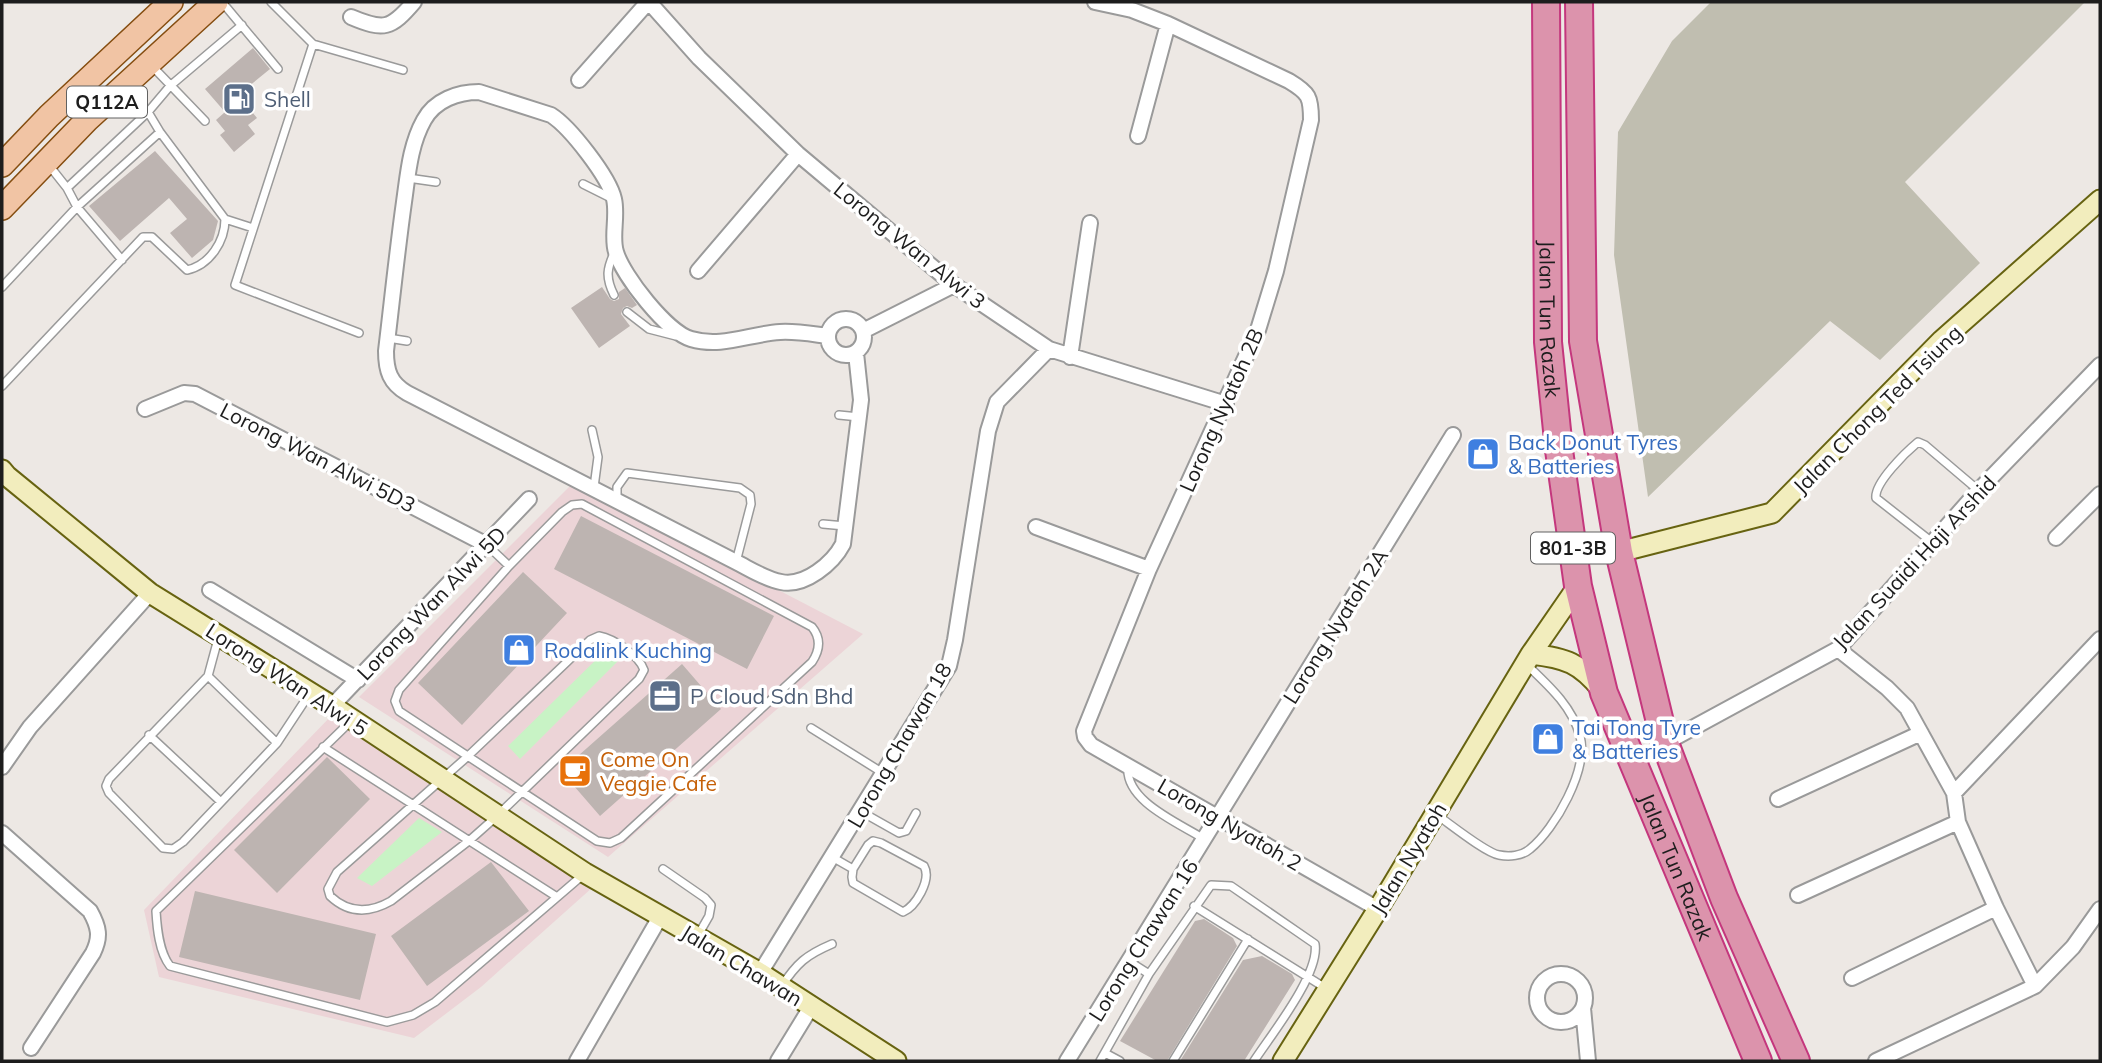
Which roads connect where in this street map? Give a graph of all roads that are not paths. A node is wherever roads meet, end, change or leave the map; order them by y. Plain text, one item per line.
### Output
1 (216, 2) edge
2 (222, 2) edge
3 (271, 2) edge
4 (414, 2) edge
5 (649, 2) edge
6 (1095, 2) edge
7 (1546, 2) edge
8 (1579, 2) edge
9 (162, 4) edge
10 (351, 17) dead end
11 (1168, 24) junction
12 (242, 25) junction
13 (313, 44) junction
14 (150, 64) junction
15 (278, 69) dead end
16 (403, 71) dead end
17 (579, 80) dead end
18 (170, 86) junction
19 (148, 112) junction
20 (205, 121) dead end
21 (160, 132) junction
22 (1138, 136) dead end
23 (798, 155) junction
24 (46, 161) junction
25 (2, 165) edge
26 (408, 178) junction
27 (436, 182) dead end
28 (583, 184) dead end
29 (66, 188) junction
30 (614, 200) junction
31 (2100, 200) edge
32 (77, 206) junction
33 (2, 208) edge
34 (225, 219) junction
35 (1090, 223) dead end
36 (253, 228) junction
37 (615, 251) junction
38 (122, 260) junction
39 (698, 271) dead end
40 (954, 285) junction
41 (2, 287) edge
42 (614, 295) dead end
43 (627, 312) dead end
44 (863, 331) junction
45 (359, 333) dead end
46 (828, 336) junction
47 (388, 338) junction
48 (687, 338) junction
49 (407, 341) dead end
50 (1049, 349) junction
51 (856, 353) junction
52 (1070, 357) junction
53 (2100, 366) edge
54 (2, 386) edge
55 (1226, 404) junction
56 (145, 409) dead end
57 (839, 415) dead end
58 (859, 417) junction
59 (592, 430) dead end
60 (1454, 435) dead end
61 (4, 476) edge
62 (594, 487) junction
63 (1979, 490) junction
64 (2100, 494) edge
65 (530, 499) dead end
66 (617, 499) junction
67 (823, 524) dead end
68 (845, 526) junction
69 (1035, 527) dead end
70 (2056, 538) dead end
71 (1932, 542) junction
72 (487, 545) junction
73 (1619, 552) junction
74 (736, 562) junction
75 (509, 566) junction
76 (1149, 569) junction
77 (1578, 586) junction
78 (210, 590) dead end
79 (149, 593) junction
80 (219, 635) junction
81 (2100, 639) edge
82 (1838, 649) junction
83 (1529, 659) junction
84 (208, 676) junction
85 (358, 680) junction
86 (310, 693) junction
87 (1604, 693) junction
88 (332, 706) junction
89 (352, 720) junction
90 (811, 728) dead end
91 (1921, 733) junction
92 (149, 735) junction
93 (1085, 737) joint
94 (276, 743) junction
95 (1664, 743) junction
96 (323, 747) junction
97 (467, 757) junction
98 (1128, 766) junction
99 (2, 767) edge
100 (884, 773) junction
101 (441, 779) junction
102 (523, 793) junction
103 (1954, 793) junction
104 (1778, 799) dead end
105 (221, 802) junction
106 (414, 803) junction
107 (860, 811) junction
108 (916, 813) dead end
109 (1435, 814) junction
110 (497, 816) junction
111 (1217, 817) junction
112 (1958, 822) junction
113 (2, 833) edge
114 (1204, 839) junction
115 (470, 840) junction
116 (832, 858) junction
117 (663, 869) dead end
118 (853, 869) junction
119 (585, 873) junction
120 (1798, 895) dead end
121 (557, 897) junction
122 (1195, 906) junction
123 (1996, 908) junction
124 (1378, 909) junction
125 (2100, 909) edge
126 (660, 917) junction
127 (697, 938) junction
128 (1248, 939) junction
129 (832, 944) dead end
130 (1130, 962) junction
131 (760, 973) junction
132 (1149, 974) junction
133 (1307, 978) junction
134 (1852, 978) dead end
135 (2035, 986) junction
136 (781, 987) junction
137 (1327, 989) junction
138 (811, 1007) junction
139 (1583, 1009) dead end
140 (31, 1048) dead end
141 (1105, 1052) junction
142 (577, 1061) edge
143 (778, 1061) edge
144 (896, 1061) edge
145 (1068, 1061) edge
146 (1100, 1061) edge
147 (1120, 1061) edge
148 (1173, 1061) edge
149 (1254, 1061) edge
150 (1283, 1061) edge
151 (1588, 1061) edge
152 (1758, 1061) edge
153 (1796, 1061) edge
154 (1876, 1061) edge

1 - 14 main road, Q112A
2 - 12 lane
3 - 13 lane
4 - 10 street
5 - 17 street
5 - 23 street, Lorong Wan Alwi 3
6 - 11 street
7 - 77 highway, Jalan Tun Razak / 801-3B
8 - 73 highway, Jalan Tun Razak
9 - 25 main road
11 - 22 street
11 - 55 street, Lorong Nyatoh 2B
12 - 15 lane
12 - 18 lane
13 - 16 lane
13 - 36 lane
14 - 18 lane
14 - 24 main road, Q112A
18 - 19 lane
18 - 20 lane
19 - 21 lane
19 - 29 lane
21 - 32 lane
21 - 34 lane
23 - 39 street
23 - 40 street, Lorong Wan Alwi 3
24 - 29 lane
24 - 33 main road, Q112A
26 - 27 lane
26 - 30 street
26 - 47 street
28 - 30 lane
29 - 32 lane
30 - 37 street
31 - 73 street, Jalan Chong Ted Tsiung
32 - 38 lane
32 - 41 lane
34 - 36 lane
34 - 38 lane
35 - 52 street
36 - 45 lane
37 - 42 lane
37 - 48 street
38 - 54 lane
40 - 44 street
40 - 50 street, Lorong Wan Alwi 3
43 - 48 lane
44 - 46 street
44 - 51 street
46 - 48 street
46 - 51 street
47 - 49 lane
47 - 62 street
50 - 52 street, Lorong Wan Alwi 3
50 - 100 street, Lorong Chawan 18
51 - 58 street
52 - 55 street, Lorong Wan Alwi 3
53 - 63 street, Jalan Suaidi Haji Arshid
55 - 76 street, Lorong Nyatoh 2B
56 - 72 street, Lorong Wan Alwi 5D3
57 - 58 lane
58 - 68 street
59 - 62 lane
60 - 111 street, Lorong Nyatoh 2A
61 - 79 street, Lorong Wan Alwi 5
62 - 66 street
63 - 71 street, Jalan Suaidi Haji Arshid
63 - 71 lane
64 - 70 street
65 - 72 street, Lorong Wan Alwi 5D
66 - 74 street
66 - 74 lane
67 - 68 lane
68 - 74 street
69 - 76 street
71 - 82 street, Jalan Suaidi Haji Arshid
72 - 75 lane
72 - 85 street, Lorong Wan Alwi 5D
73 - 95 highway, Jalan Tun Razak
75 - 97 lane
75 - 102 lane
76 - 93 street, Lorong Nyatoh 2B
77 - 83 street, Jalan Nyatoh
77 - 87 highway, Jalan Tun Razak / 801-3B
78 - 85 street
79 - 80 street, Lorong Wan Alwi 5
79 - 99 street
80 - 84 lane
80 - 86 street, Lorong Wan Alwi 5
81 - 103 street
82 - 91 street
82 - 95 street, Jalan Suaidi Haji Arshid
83 - 87 street
83 - 109 street, Jalan Nyatoh
83 - 109 lane
84 - 92 lane
84 - 94 lane
85 - 88 street, Lorong Wan Alwi 5D
86 - 88 street, Lorong Wan Alwi 5
86 - 94 lane
87 - 152 highway, Jalan Tun Razak / 801-3B
88 - 89 street, Lorong Wan Alwi 5
89 - 96 lane
89 - 101 street, Lorong Wan Alwi 5
90 - 100 lane
91 - 103 street
91 - 104 street
92 - 105 lane
92 - 105 lane
93 - 98 street, Lorong Nyatoh 2
94 - 105 lane
95 - 153 highway, Jalan Tun Razak
96 - 106 lane
96 - 121 lane
97 - 101 lane
97 - 102 lane
97 - 102 lane
98 - 111 street, Lorong Nyatoh 2
98 - 114 lane
100 - 107 street, Lorong Chawan 18
101 - 106 lane
101 - 110 street, Lorong Wan Alwi 5
102 - 110 lane
103 - 112 street
106 - 115 lane
106 - 115 lane
107 - 108 lane
107 - 116 street, Lorong Chawan 18
109 - 124 street, Jalan Nyatoh
110 - 115 lane
110 - 119 street, Lorong Wan Alwi 5
111 - 114 street, Lorong Chawan 16
111 - 124 street, Lorong Nyatoh 2
112 - 120 street
112 - 123 street
113 - 140 street
114 - 130 street, Lorong Chawan 16
115 - 121 lane
116 - 118 lane
116 - 131 street, Lorong Chawan 18
117 - 127 lane
118 - 118 lane
119 - 121 lane
119 - 126 street, Jalan Chawan
122 - 128 lane
122 - 132 lane
122 - 133 lane
123 - 134 street
123 - 135 street
124 - 137 street, Jalan Nyatoh
125 - 135 street
126 - 127 street, Jalan Chawan
126 - 142 street
127 - 131 street, Jalan Chawan
128 - 133 lane
128 - 148 lane
129 - 136 lane
130 - 132 lane
130 - 145 street, Lorong Chawan 16
131 - 136 street, Jalan Chawan
132 - 141 lane
133 - 137 lane
133 - 149 lane
135 - 154 street
136 - 138 street, Jalan Chawan
137 - 150 street, Jalan Nyatoh
138 - 143 street
138 - 144 street, Jalan Chawan
139 - 151 street
141 - 146 lane
141 - 147 lane

